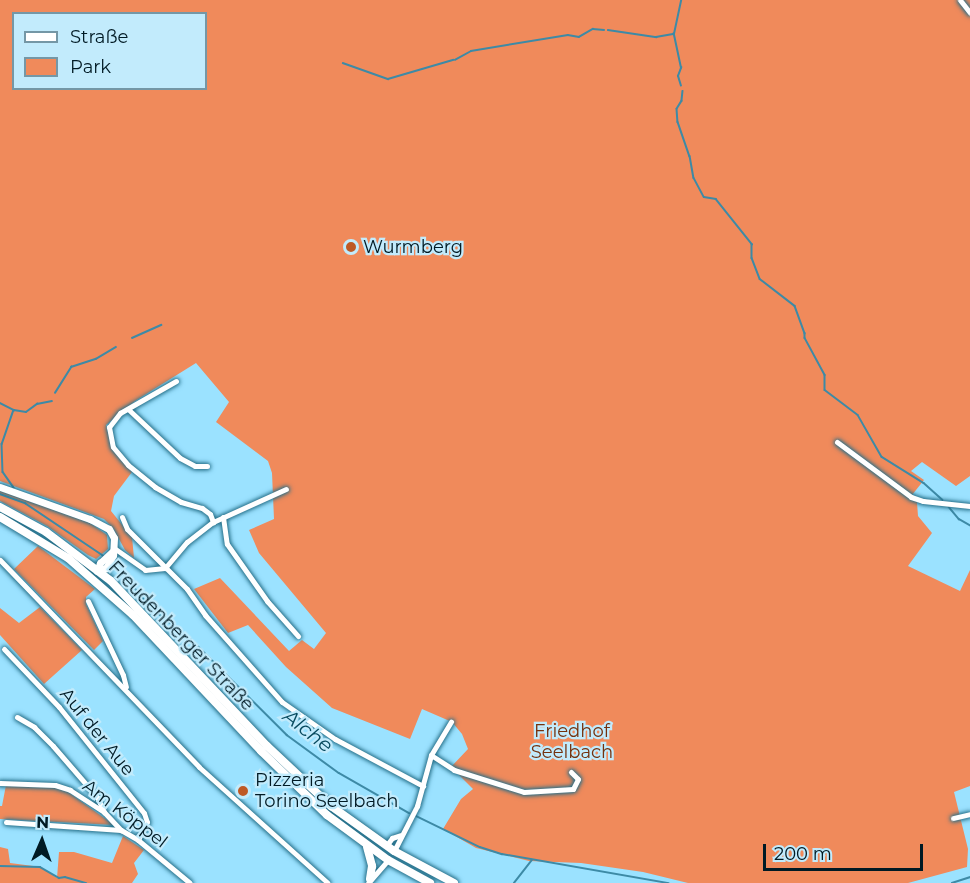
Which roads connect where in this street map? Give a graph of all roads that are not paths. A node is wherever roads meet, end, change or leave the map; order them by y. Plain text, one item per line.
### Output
1 (960, 0) edge
2 (970, 13) edge
3 (176, 381) dead end
4 (128, 409) junction
5 (837, 442) dead end
6 (207, 466) dead end
7 (0, 487) edge
8 (286, 489) dead end
9 (970, 506) edge
10 (0, 507) edge
11 (0, 517) edge
12 (122, 517) dead end
13 (223, 517) junction
14 (213, 522) junction
15 (112, 552) junction
16 (0, 560) edge
17 (165, 568) junction
18 (95, 574) junction
19 (88, 601) dead end
20 (298, 636) dead end
21 (4, 649) dead end
22 (126, 688) junction
23 (17, 717) dead end
24 (451, 722) dead end
25 (431, 755) junction
26 (571, 772) dead end
27 (0, 783) edge
28 (423, 786) junction
29 (104, 812) junction
30 (970, 814) edge
31 (953, 818) dead end
32 (6, 822) dead end
33 (121, 830) junction
34 (401, 835) junction
35 (138, 840) junction
36 (367, 845) junction
37 (386, 846) junction
38 (394, 851) junction
39 (385, 858) junction
40 (370, 878) edge
41 (190, 883) edge
42 (328, 883) edge
43 (430, 883) edge
44 (454, 883) edge

1 - 2 street
3 - 4 street
4 - 6 street
4 - 14 street
5 - 9 street
7 - 15 street
8 - 13 street
10 - 18 main road, Freudenberger Straße
11 - 18 main road, Freudenberger Straße
12 - 17 street
13 - 14 street
13 - 20 street
14 - 17 street
15 - 17 street
15 - 18 street
16 - 22 street
17 - 28 street
18 - 36 main road, Freudenberger Straße
18 - 37 main road, Freudenberger Straße
19 - 22 street
21 - 35 street, Auf der Aue
22 - 42 street
23 - 29 street
24 - 25 street
25 - 26 street
25 - 28 street
27 - 29 street, Am Köppel
28 - 34 street
29 - 33 street, Am Köppel
30 - 31 street
32 - 33 street
33 - 35 street, Am Köppel
34 - 37 street
34 - 38 street
35 - 41 street, Am Köppel
36 - 39 main road, Freudenberger Straße
36 - 40 main road
37 - 38 main road, Freudenberger Straße
37 - 39 main road
38 - 39 main road
38 - 44 main road, Freudenberger Straße
39 - 40 street
39 - 43 main road, Freudenberger Straße

